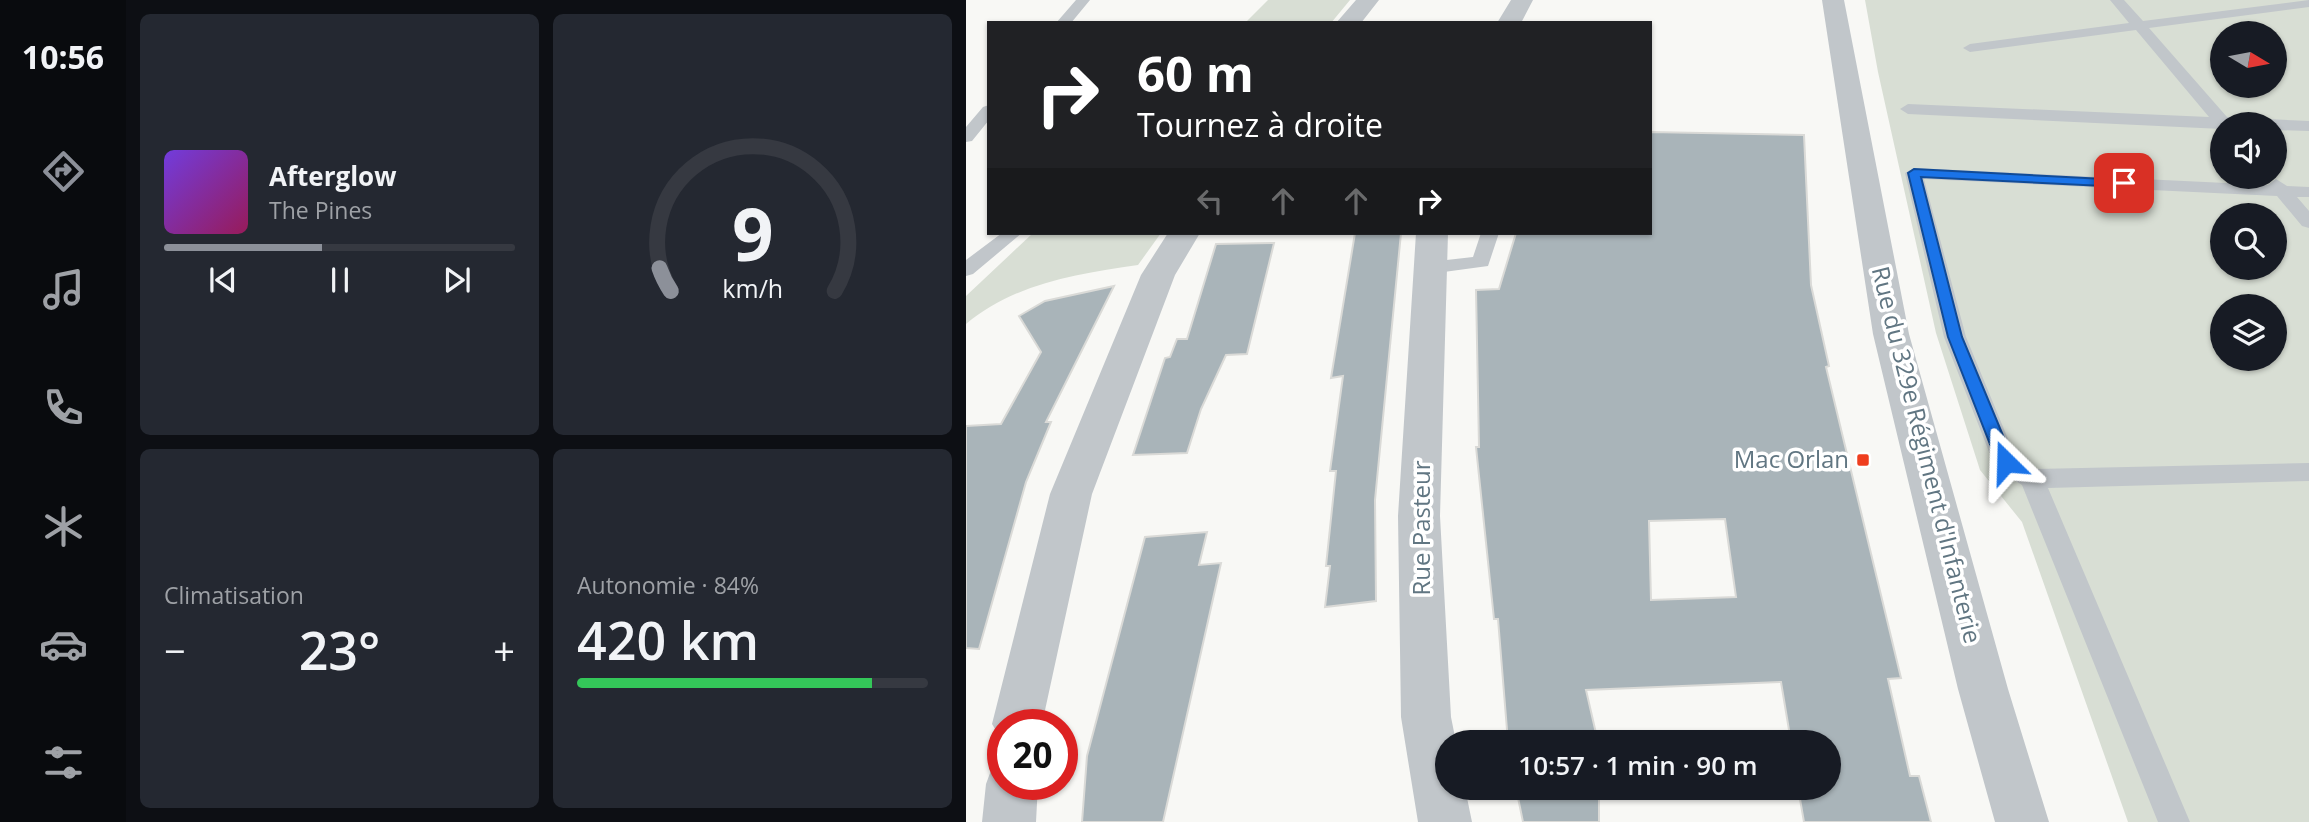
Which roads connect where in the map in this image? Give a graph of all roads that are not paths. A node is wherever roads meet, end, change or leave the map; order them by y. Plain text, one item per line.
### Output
1 (1083, 0) edge
2 (1368, 0) edge
3 (1522, 0) edge
4 (1833, 0) edge
5 (2117, 0) edge
6 (2309, 3) edge
7 (1065, 21) edge
8 (1350, 21) edge
9 (1510, 21) edge
10 (2138, 25) junction
11 (1970, 48) dead end
12 (1908, 109) dead end
13 (987, 112) edge
14 (2213, 112) edge
15 (2210, 122) edge
16 (2287, 125) edge
17 (2309, 126) edge
18 (966, 137) edge
19 (2282, 191) junction
20 (2309, 192) edge
21 (2309, 222) edge
22 (1010, 235) edge
23 (1183, 235) edge
24 (1489, 235) edge
25 (1431, 250) edge
26 (966, 270) edge
27 (2309, 472) edge
28 (2032, 480) junction
29 (1021, 709) edge
30 (1011, 800) edge
31 (1009, 822) edge
32 (1446, 822) edge
33 (2022, 822) edge
34 (2174, 822) edge

1 - 7 lane
2 - 8 street
3 - 9 street
4 - 33 street, Rue du 329e Régiment d'Infanterie
5 - 10 lane
6 - 10 lane
10 - 11 lane
10 - 14 lane
12 - 15 lane
13 - 18 lane
16 - 17 lane
19 - 20 lane
19 - 21 lane
19 - 28 lane
22 - 26 lane
23 - 29 street
24 - 25 lane
25 - 32 street, Rue Pasteur
27 - 28 lane
28 - 34 lane
30 - 31 street

